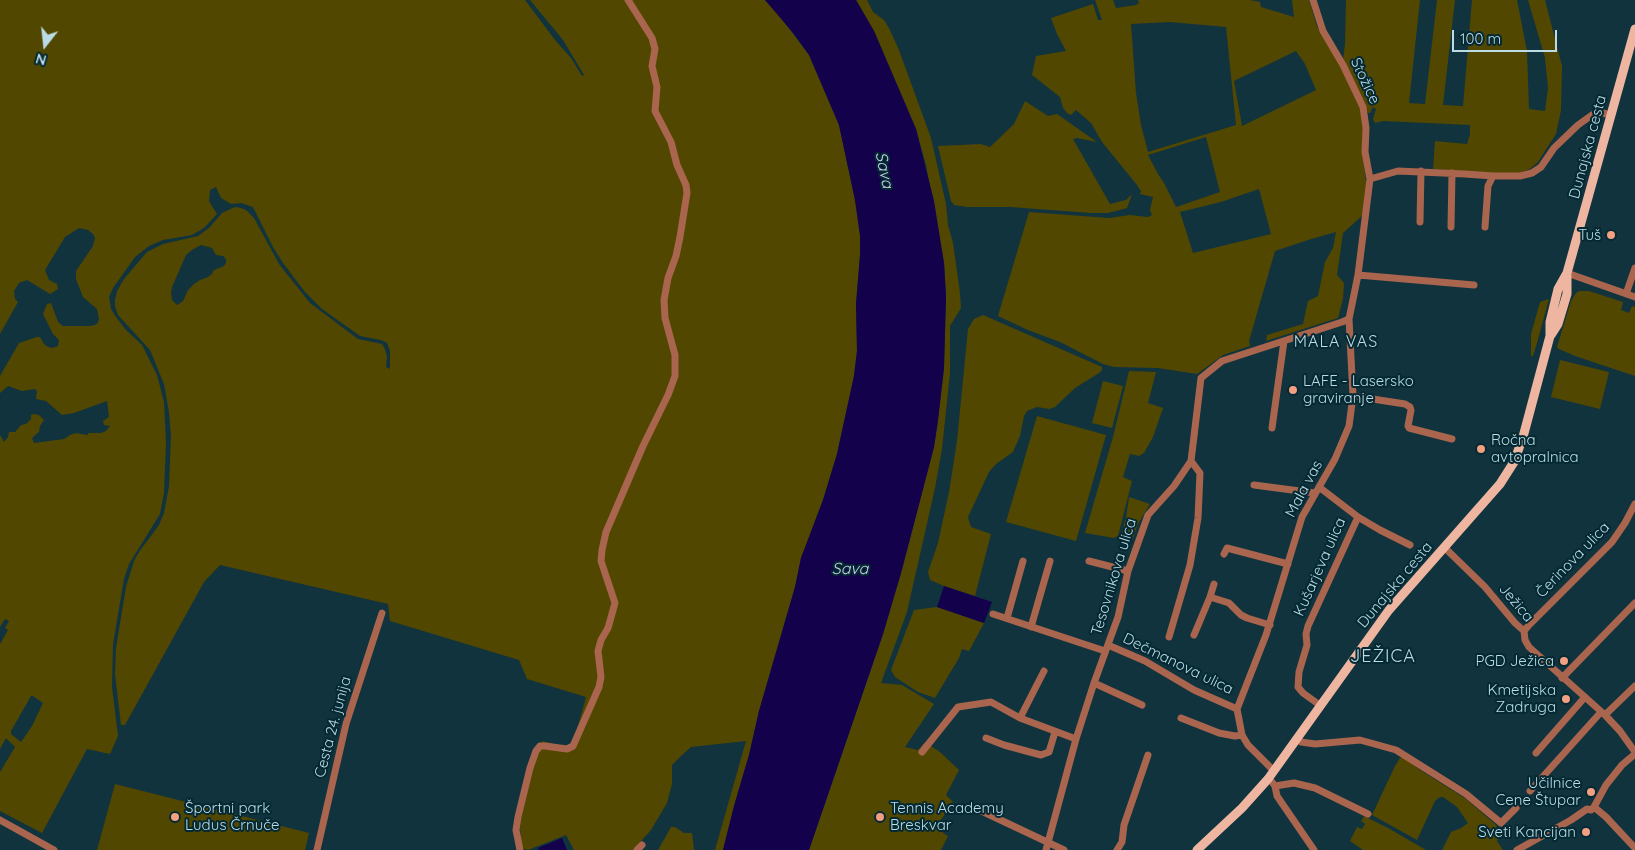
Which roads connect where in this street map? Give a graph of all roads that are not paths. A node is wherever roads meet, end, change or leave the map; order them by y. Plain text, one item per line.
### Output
1 (628, 0) edge
2 (1312, 0) edge
3 (1635, 29) edge
4 (1611, 115) junction
5 (1422, 171) junction
6 (1452, 173) junction
7 (1493, 176) junction
8 (1370, 179) junction
9 (1420, 222) dead end
10 (1485, 226) dead end
11 (1451, 227) dead end
12 (1635, 268) edge
13 (1567, 273) junction
14 (1358, 274) junction
15 (1474, 285) dead end
16 (1626, 294) junction
17 (1635, 297) edge
18 (1349, 318) junction
19 (1284, 341) junction
20 (1353, 396) junction
21 (1272, 428) dead end
22 (1452, 439) dead end
23 (1191, 460) junction
24 (1254, 485) dead end
25 (1317, 490) junction
26 (1635, 504) edge
27 (1358, 517) junction
28 (1410, 544) dead end
29 (1444, 547) junction
30 (1224, 554) dead end
31 (1050, 561) dead end
32 (1089, 561) dead end
33 (1023, 562) dead end
34 (1288, 564) junction
35 (1128, 572) junction
36 (1214, 584) dead end
37 (1210, 597) junction
38 (1635, 603) edge
39 (382, 613) dead end
40 (993, 614) dead end
41 (1007, 618) junction
42 (1270, 625) junction
43 (1031, 627) junction
44 (1524, 632) junction
45 (1194, 635) dead end
46 (1169, 637) dead end
47 (1107, 648) junction
48 (1044, 671) dead end
49 (1562, 678) junction
50 (1094, 683) junction
51 (1635, 686) edge
52 (1585, 697) junction
53 (1142, 705) dead end
54 (1321, 706) junction
55 (1237, 709) junction
56 (1603, 714) junction
57 (1020, 718) junction
58 (1180, 718) dead end
59 (1054, 732) junction
60 (1242, 736) junction
61 (986, 738) dead end
62 (1076, 739) junction
63 (1297, 739) junction
64 (922, 752) dead end
65 (1536, 753) dead end
66 (1635, 753) edge
67 (1148, 755) dead end
68 (1274, 771) junction
69 (1271, 782) junction
70 (1530, 791) dead end
71 (1594, 807) junction
72 (975, 808) dead end
73 (1516, 808) dead end
74 (1368, 814) dead end
75 (0, 820) edge
76 (1048, 846) edge
77 (1635, 848) edge
78 (54, 850) edge
79 (316, 850) edge
80 (520, 850) edge
81 (1064, 850) edge
82 (1117, 850) edge
83 (1197, 850) edge
84 (1314, 850) edge
85 (1516, 850) edge

1 - 80 street
2 - 8 street, Stožice
3 - 4 main road, Dunajska cesta
4 - 7 street
4 - 13 main road, Dunajska cesta
5 - 6 street
5 - 8 street
5 - 9 street
6 - 7 street
6 - 11 street
7 - 10 street
8 - 14 street, Mala vas
12 - 16 street
13 - 16 street
13 - 29 main road, Dunajska cesta
14 - 15 street
14 - 18 street, Mala vas
16 - 17 street
18 - 19 street, Tesovnikova ulica
18 - 20 street, Mala vas
19 - 21 street
19 - 23 street, Tesovnikova ulica
20 - 22 street
20 - 25 street, Mala vas
23 - 35 street, Tesovnikova ulica
23 - 46 street
24 - 25 street
25 - 27 street
25 - 34 street, Mala vas
26 - 44 street, Čerinova ulica
27 - 28 street
27 - 54 street, Kušarjeva ulica
29 - 44 street, Ježica
29 - 54 main road, Dunajska cesta
30 - 34 street
31 - 43 street
32 - 35 street
33 - 41 street
34 - 42 street, Mala vas
35 - 47 street, Tesovnikova ulica
36 - 37 street
37 - 42 street
37 - 45 street
38 - 49 street
39 - 79 street, Cesta 24. junija
40 - 41 street, Tesovnikova ulica
41 - 43 street, Tesovnikova ulica
42 - 55 street, Mala vas
43 - 47 street, Tesovnikova ulica
44 - 49 street, Ježica
47 - 50 street, Tesovnikova ulica
47 - 55 street, Dečmanova ulica
48 - 57 street
49 - 52 street, Ježica
50 - 53 street
50 - 62 street, Tesovnikova ulica
51 - 56 street
52 - 56 street, Ježica
52 - 65 street
54 - 63 main road, Dunajska cesta
55 - 60 street
56 - 66 street, Ježica
56 - 70 street
57 - 59 street
57 - 64 street
58 - 60 street
59 - 61 street
59 - 62 street
60 - 68 street
62 - 76 street, Tesovnikova ulica
63 - 68 main road, Dunajska cesta
63 - 73 street
66 - 71 street
67 - 82 street
68 - 69 main road, Dunajska cesta
69 - 74 street
69 - 83 main road, Dunajska cesta
69 - 84 street
71 - 77 street
71 - 85 street
72 - 76 street
75 - 78 street
76 - 81 street

